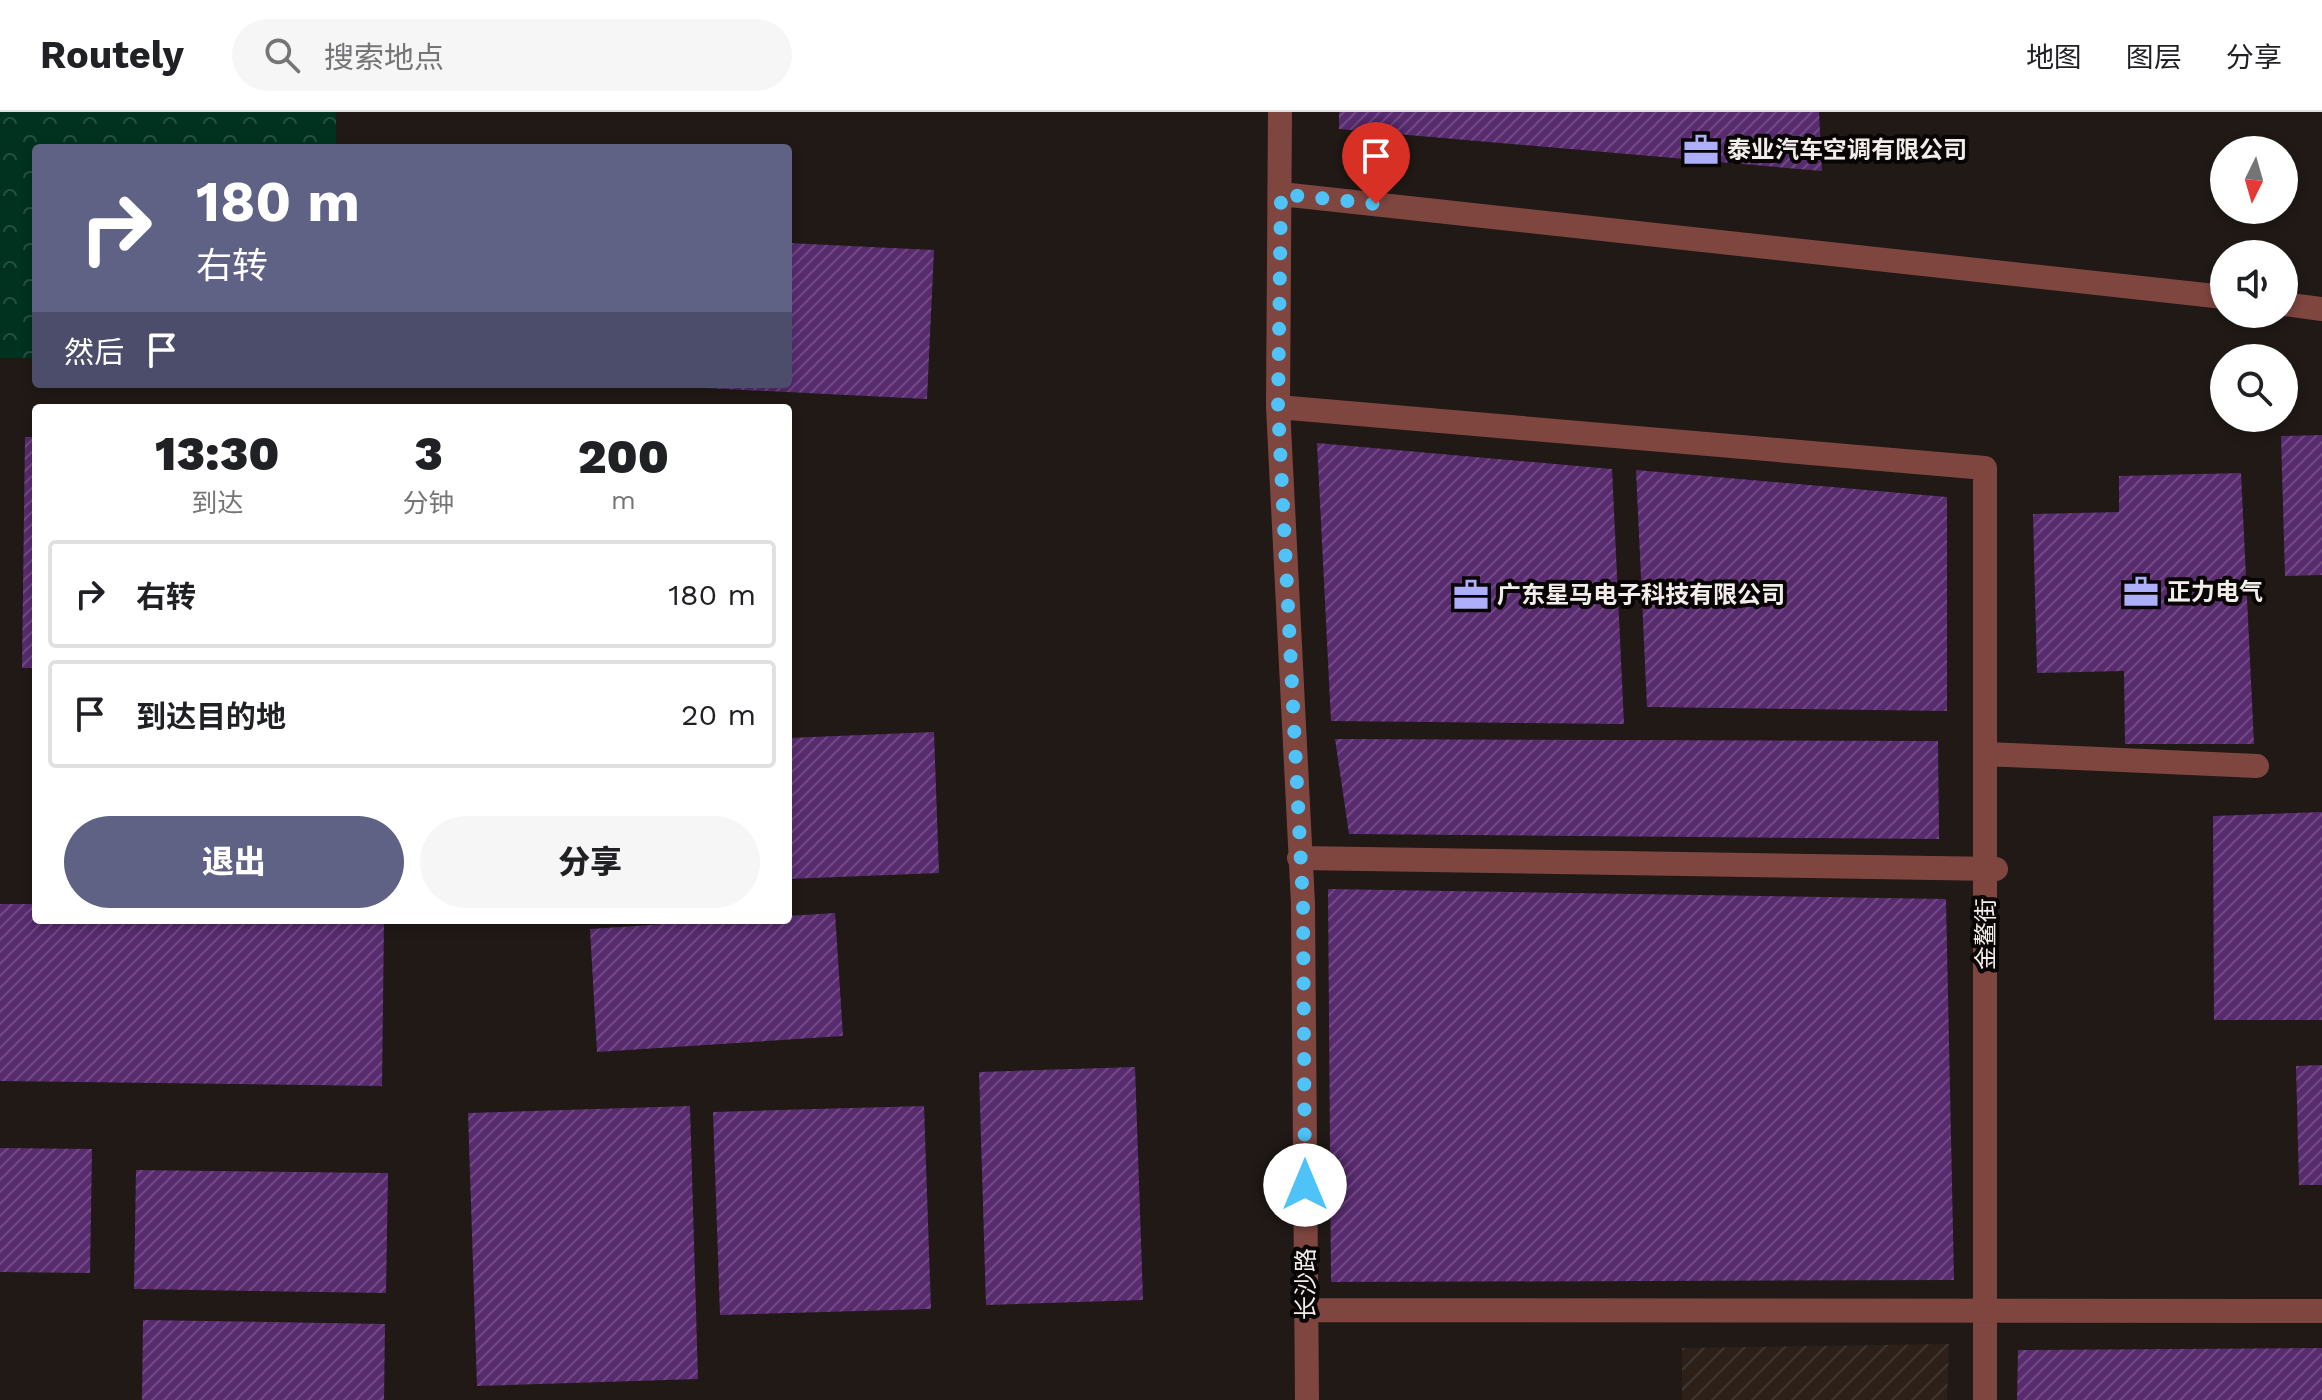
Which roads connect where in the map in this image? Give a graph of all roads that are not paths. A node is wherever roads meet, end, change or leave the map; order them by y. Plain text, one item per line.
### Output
1 (1280, 112) edge
2 (1281, 194) junction
3 (2210, 295) edge
4 (2298, 306) edge
5 (2322, 309) edge
6 (1278, 407) junction
7 (1986, 754) junction
8 (2257, 766) dead end
9 (1299, 858) junction
10 (1996, 869) dead end
11 (1306, 1310) junction
12 (2322, 1311) edge
13 (1986, 1313) junction
14 (1307, 1400) edge
15 (1985, 1400) edge

1 - 2 street, 长沙路
2 - 3 street
2 - 6 street, 长沙路
4 - 5 street
6 - 7 street, 金鳌街
6 - 9 street, 长沙路
7 - 8 street
7 - 13 street, 金鳌街
9 - 10 street
9 - 11 street, 长沙路
11 - 13 street
11 - 14 street, 长沙路
12 - 13 street
13 - 15 street, 金鳌街

